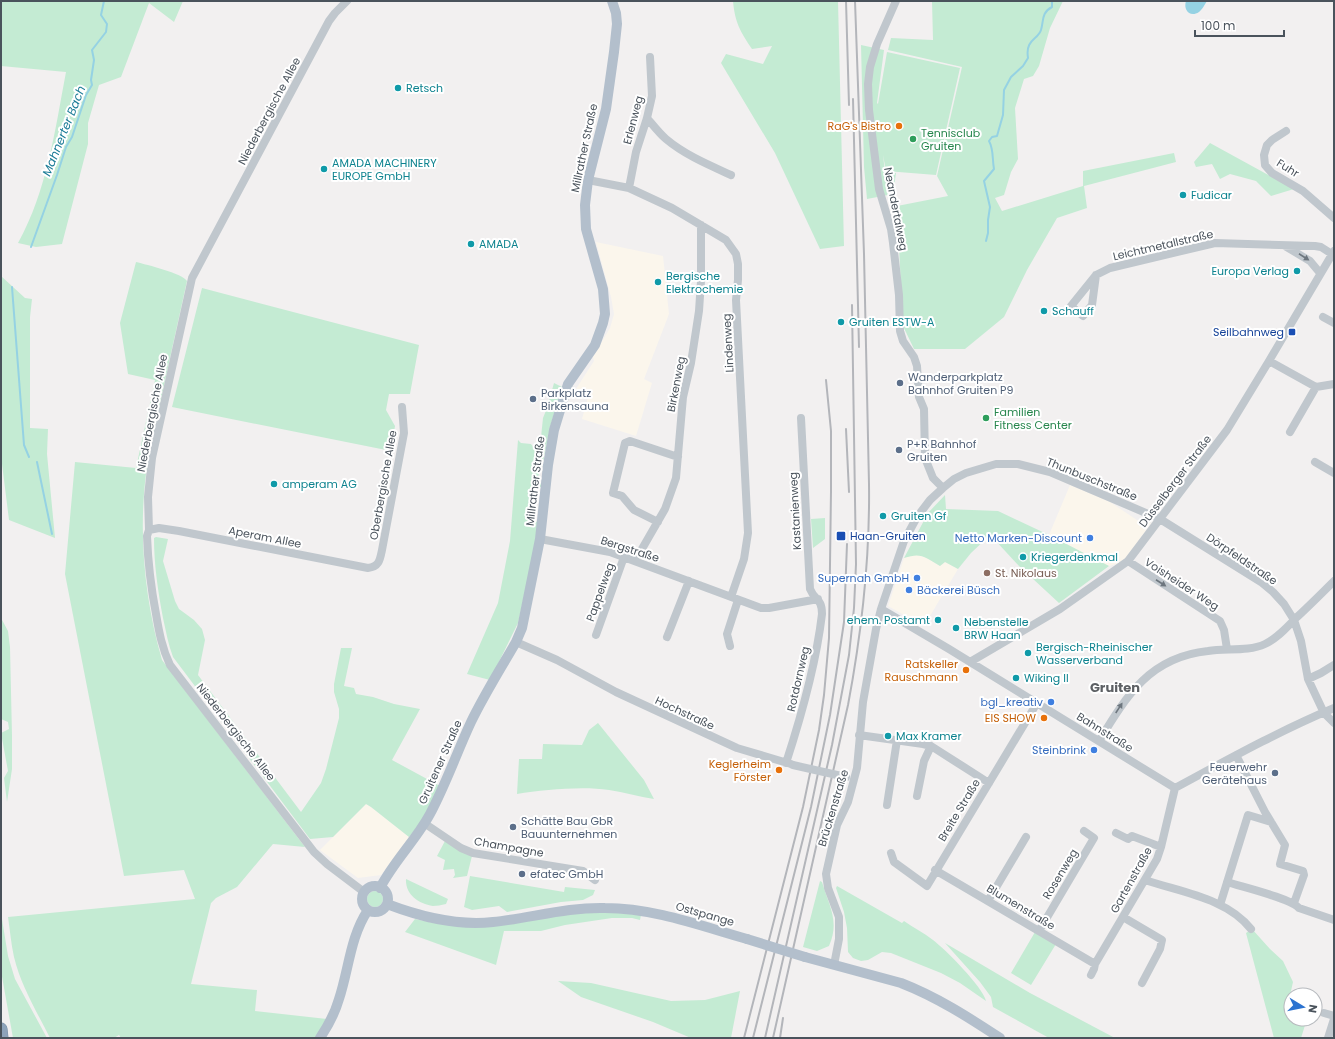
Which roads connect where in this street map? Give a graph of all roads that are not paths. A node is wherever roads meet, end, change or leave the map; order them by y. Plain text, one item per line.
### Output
1 (347, 1) edge
2 (612, 1) edge
3 (896, 1) edge
4 (650, 57) dead end
5 (647, 118) junction
6 (1286, 131) dead end
7 (731, 175) dead end
8 (588, 180) junction
9 (629, 188) junction
10 (1334, 218) edge
11 (701, 225) junction
12 (1284, 246) junction
13 (1333, 252) edge
14 (1320, 273) junction
15 (1096, 275) junction
16 (1323, 316) dead end
17 (1334, 323) edge
18 (1269, 362) junction
19 (1334, 384) edge
20 (1316, 387) junction
21 (402, 407) dead end
22 (801, 418) dead end
23 (1290, 432) dead end
24 (678, 457) junction
25 (1315, 462) dead end
26 (1334, 473) edge
27 (943, 488) junction
28 (1160, 519) junction
29 (658, 522) junction
30 (149, 530) junction
31 (540, 539) junction
32 (624, 557) junction
33 (635, 561) junction
34 (1128, 561) junction
35 (377, 566) joint
36 (689, 581) junction
37 (1334, 581) edge
38 (735, 599) junction
39 (818, 599) junction
40 (881, 609) junction
41 (1294, 620) junction
42 (596, 635) dead end
43 (667, 637) dead end
44 (516, 642) junction
45 (730, 646) dead end
46 (1228, 649) junction
47 (970, 662) junction
48 (1334, 665) edge
49 (1308, 679) junction
50 (1037, 703) junction
51 (1334, 708) edge
52 (1324, 713) junction
53 (1334, 723) edge
54 (859, 735) junction
55 (897, 740) junction
56 (1099, 741) junction
57 (931, 746) junction
58 (1236, 755) junction
59 (790, 764) junction
60 (854, 779) junction
61 (989, 783) junction
62 (1175, 788) junction
63 (917, 796) dead end
64 (887, 805) dead end
65 (1271, 822) junction
66 (424, 823) junction
67 (1084, 832) dead end
68 (1116, 833) dead end
69 (1026, 837) dead end
70 (1161, 847) junction
71 (891, 853) dead end
72 (936, 870) junction
73 (595, 880) dead end
74 (1145, 880) junction
75 (1227, 882) junction
76 (380, 888) junction
77 (364, 892) junction
78 (988, 901) junction
79 (1294, 903) junction
80 (386, 904) junction
81 (1220, 905) junction
82 (368, 910) junction
83 (1123, 917) junction
84 (1334, 920) edge
85 (1251, 929) dead end
86 (1039, 931) junction
87 (1095, 964) junction
88 (834, 965) junction
89 (1090, 975) dead end
90 (1142, 984) dead end
91 (1324, 1013) dead end
92 (1334, 1018) edge
93 (1, 1029) edge
94 (2, 1038) edge
95 (320, 1038) edge
96 (1000, 1038) edge
97 (1328, 1038) edge

1 - 30 street, Niederbergische Allee
2 - 8 main road, Millrather Straße
3 - 27 street, Neandertalweg
4 - 5 street, Erlenweg
5 - 7 street
5 - 9 street, Erlenweg
6 - 10 street, Fuhr
8 - 9 street, Lindenweg
8 - 31 main road, Millrather Straße
9 - 11 street, Lindenweg
11 - 24 street, Birkenweg
11 - 38 street, Lindenweg
12 - 13 street, Leichtmetallstraße
12 -> 14 street, Leichtmetallstraße
12 - 15 street, Leichtmetallstraße
13 - 14 street, Düsselberger Straße
14 - 18 street, Düsselberger Straße
15 - 15 street, Leichtmetallstraße
16 - 17 street
18 - 20 street
18 - 28 street, Düsselberger Straße
19 - 20 street
20 - 23 street
21 - 35 street, Oberbergische Allee
22 - 39 street, Kastanienweg
24 - 29 street, Birkenweg
24 - 29 street
25 - 26 street
27 - 28 street, Thunbuschstraße
27 - 40 street, Thunbuschstraße
28 - 34 street, Düsselberger Straße
28 - 41 street, Dörpfeldstraße
29 - 33 street, Birkenweg
30 - 35 street, Aperam Allee
30 - 77 street, Niederbergische Allee
31 - 32 street, Bergstraße
31 - 44 main road, Millrather Straße
32 - 33 street, Bergstraße
32 - 42 street, Pappelweg
33 - 36 street, Bergstraße
34 -> 46 street, Voisheider Weg
34 - 47 street, Düsselberger Straße
36 - 38 street, Bergstraße
36 - 43 street
37 - 41 street
38 - 39 street, Bergstraße
38 - 45 street
39 - 59 street, Rotdornweg
40 - 47 street, Bahnstraße
40 - 54 street, Brückenstraße
41 - 46 street
41 - 49 street, Dörpfeldstraße
44 - 59 street, Hochstraße
44 - 66 main road, Gruitener Straße
56 -> 46 street
47 - 50 street, Bahnstraße
48 - 49 street
49 - 52 street, Dörpfeldstraße
50 - 56 street, Bahnstraße
50 - 61 street, Breite Straße
51 - 52 street
52 - 53 street, Dörpfeldstraße
52 - 58 street
54 - 55 street
54 - 60 street, Brückenstraße
55 - 57 street
55 - 64 street
56 - 62 street, Bahnstraße
57 - 61 street
57 - 63 street
58 - 62 street
58 - 65 street
59 - 60 street, Hochstraße, bridge
60 - 88 street, Brückenstraße
61 - 72 street, Breite Straße
62 - 70 street, Gartenstraße
65 - 75 street
65 - 79 street
66 - 73 street, Champagne
66 - 76 main road, Gruitener Straße
67 - 86 street, Rosenweg
68 - 70 street
69 - 78 street
70 - 74 street, Gartenstraße
71 - 72 street, Breite Straße
72 - 78 street, Blumenstraße
74 - 81 street
74 - 83 street, Gartenstraße
75 - 79 street
75 - 81 street
76 - 77 main road
76 - 80 main road
77 - 82 main road
78 - 86 street, Blumenstraße
79 - 84 street
80 - 82 main road
80 - 88 main road, Ostspange, bridge
81 - 85 street
82 - 95 main road
83 - 87 street, Gartenstraße
83 - 90 street
86 - 87 street, Blumenstraße
87 - 89 street, Gartenstraße
88 - 96 main road, Ostspange
91 - 92 street
92 - 97 street
93 - 94 highway

